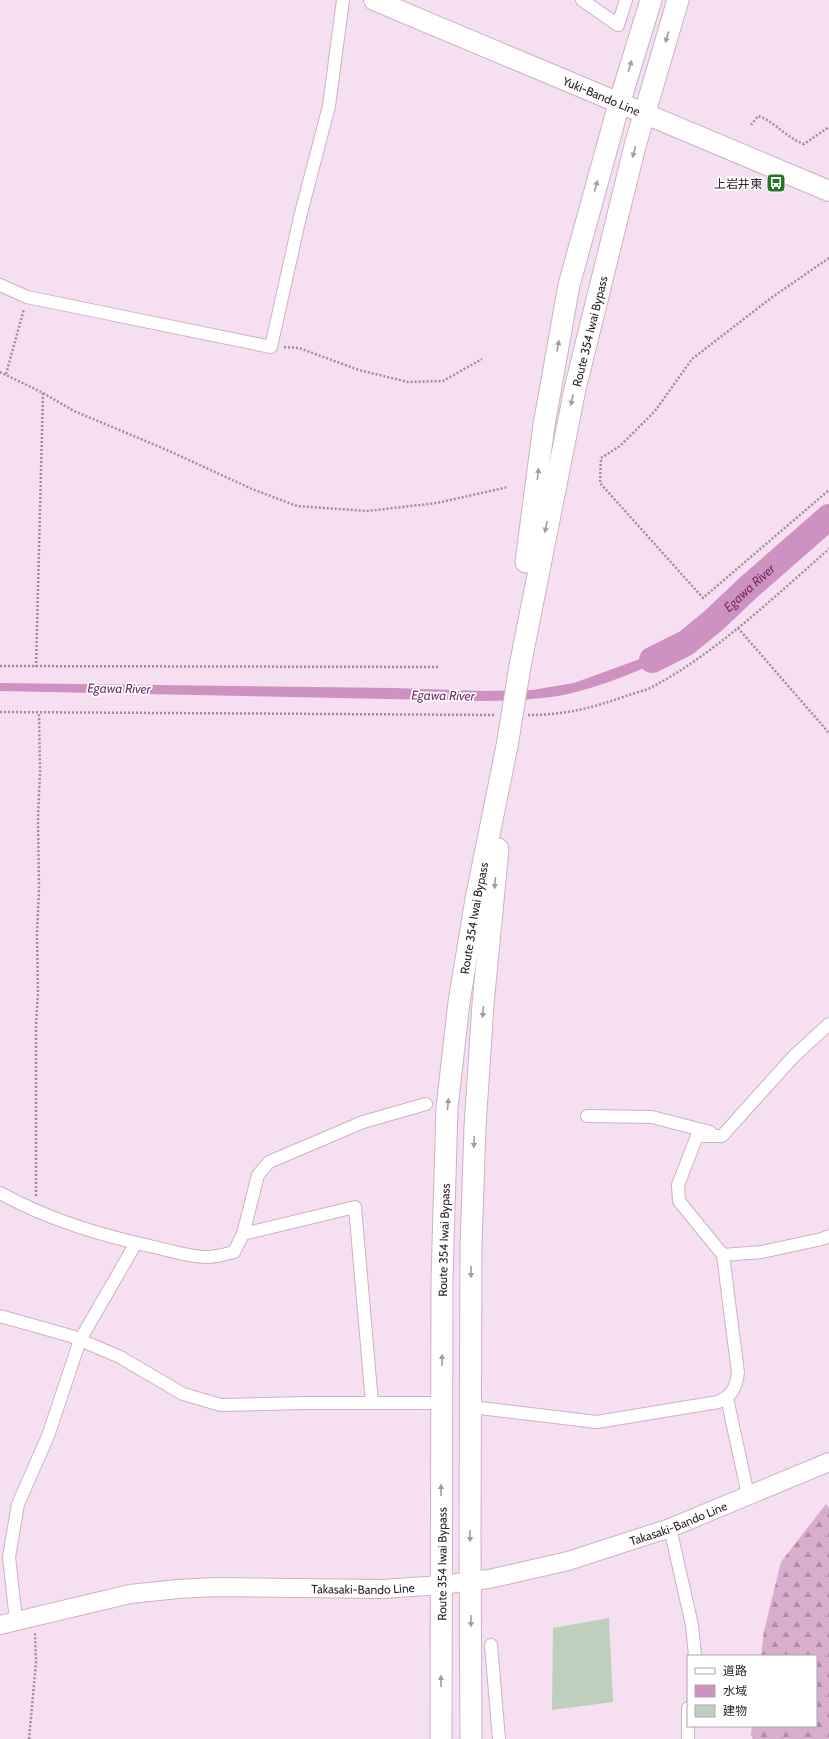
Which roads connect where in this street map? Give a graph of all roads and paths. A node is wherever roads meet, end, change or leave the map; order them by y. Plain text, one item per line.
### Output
1 (343, 0) edge
2 (374, 0) edge
3 (582, 0) edge
4 (626, 0) edge
5 (651, 0) edge
6 (678, 0) edge
7 (619, 104) junction
8 (644, 114) junction
9 (751, 125) dead end
10 (829, 127) edge
11 (829, 191) edge
12 (829, 258) edge
13 (0, 285) edge
14 (27, 297) junction
15 (271, 346) junction
16 (482, 359) dead end
17 (0, 372) edge
18 (6, 374) junction
19 (43, 393) junction
20 (508, 486) dead end
21 (829, 490) edge
22 (829, 550) edge
23 (738, 628) junction
24 (0, 666) edge
25 (520, 666) junction
26 (36, 667) junction
27 (438, 667) dead end
28 (0, 712) edge
29 (39, 713) junction
30 (502, 715) dead end
31 (525, 715) dead end
32 (829, 733) edge
33 (507, 746) junction
34 (829, 1024) edge
35 (426, 1104) dead end
36 (587, 1116) dead end
37 (722, 1136) junction
38 (0, 1193) edge
39 (36, 1212) junction
40 (243, 1234) junction
41 (829, 1236) edge
42 (136, 1243) junction
43 (722, 1255) junction
44 (0, 1316) edge
45 (80, 1340) junction
46 (727, 1398) junction
47 (372, 1403) junction
48 (441, 1403) junction
49 (470, 1407) junction
50 (829, 1462) edge
51 (748, 1496) junction
52 (670, 1528) junction
53 (470, 1582) junction
54 (440, 1585) junction
55 (15, 1621) edge
56 (491, 1645) dead end
57 (695, 1655) edge
58 (688, 1727) edge
59 (29, 1739) edge
60 (441, 1739) edge
61 (471, 1739) edge
62 (499, 1739) edge
63 (688, 1739) edge

1 - 15 street
2 - 7 main road, Yuki-Bando Line
3 - 4 street
7 -> 5 highway, Route 354 Iwai Bypass
6 -> 8 highway, Route 354 Iwai Bypass
7 - 8 main road, Yuki-Bando Line
25 -> 7 highway, Route 354 Iwai Bypass
8 - 11 main road, Yuki-Bando Line
8 -> 25 highway, Route 354 Iwai Bypass
9 - 10 path
12 - 21 path
13 - 14 street
14 - 15 street
14 - 18 path
15 - 16 path
17 - 18 path
18 - 19 path
19 - 20 path
19 - 26 path
22 - 23 path
23 - 31 path
23 - 32 path
24 - 26 path
25 - 33 highway, Route 354 Iwai Bypass, bridge
26 - 27 path
28 - 29 path
29 - 30 path
29 - 39 path
48 -> 33 highway, Route 354 Iwai Bypass
33 -> 49 highway, Route 354 Iwai Bypass
34 - 37 street
35 - 40 street
36 - 37 street
37 - 43 street
38 - 39 street
39 - 42 street
40 - 42 street
40 - 47 street
41 - 43 street
42 - 45 street
43 - 46 street
44 - 45 street
45 - 47 street
45 - 55 street
46 - 49 street
46 - 51 street
47 - 48 street
54 -> 48 highway, Route 354 Iwai Bypass
49 -> 53 highway, Route 354 Iwai Bypass
50 - 51 main road, Takasaki-Bando Line
51 - 52 main road, Takasaki-Bando Line
52 - 53 main road, Takasaki-Bando Line
52 - 57 street
53 - 54 main road, Takasaki-Bando Line
53 -> 61 highway, Route 354 Iwai Bypass
54 - 55 main road, Takasaki-Bando Line
60 -> 54 highway, Route 354 Iwai Bypass
55 - 59 path
56 - 62 street
58 - 63 street

